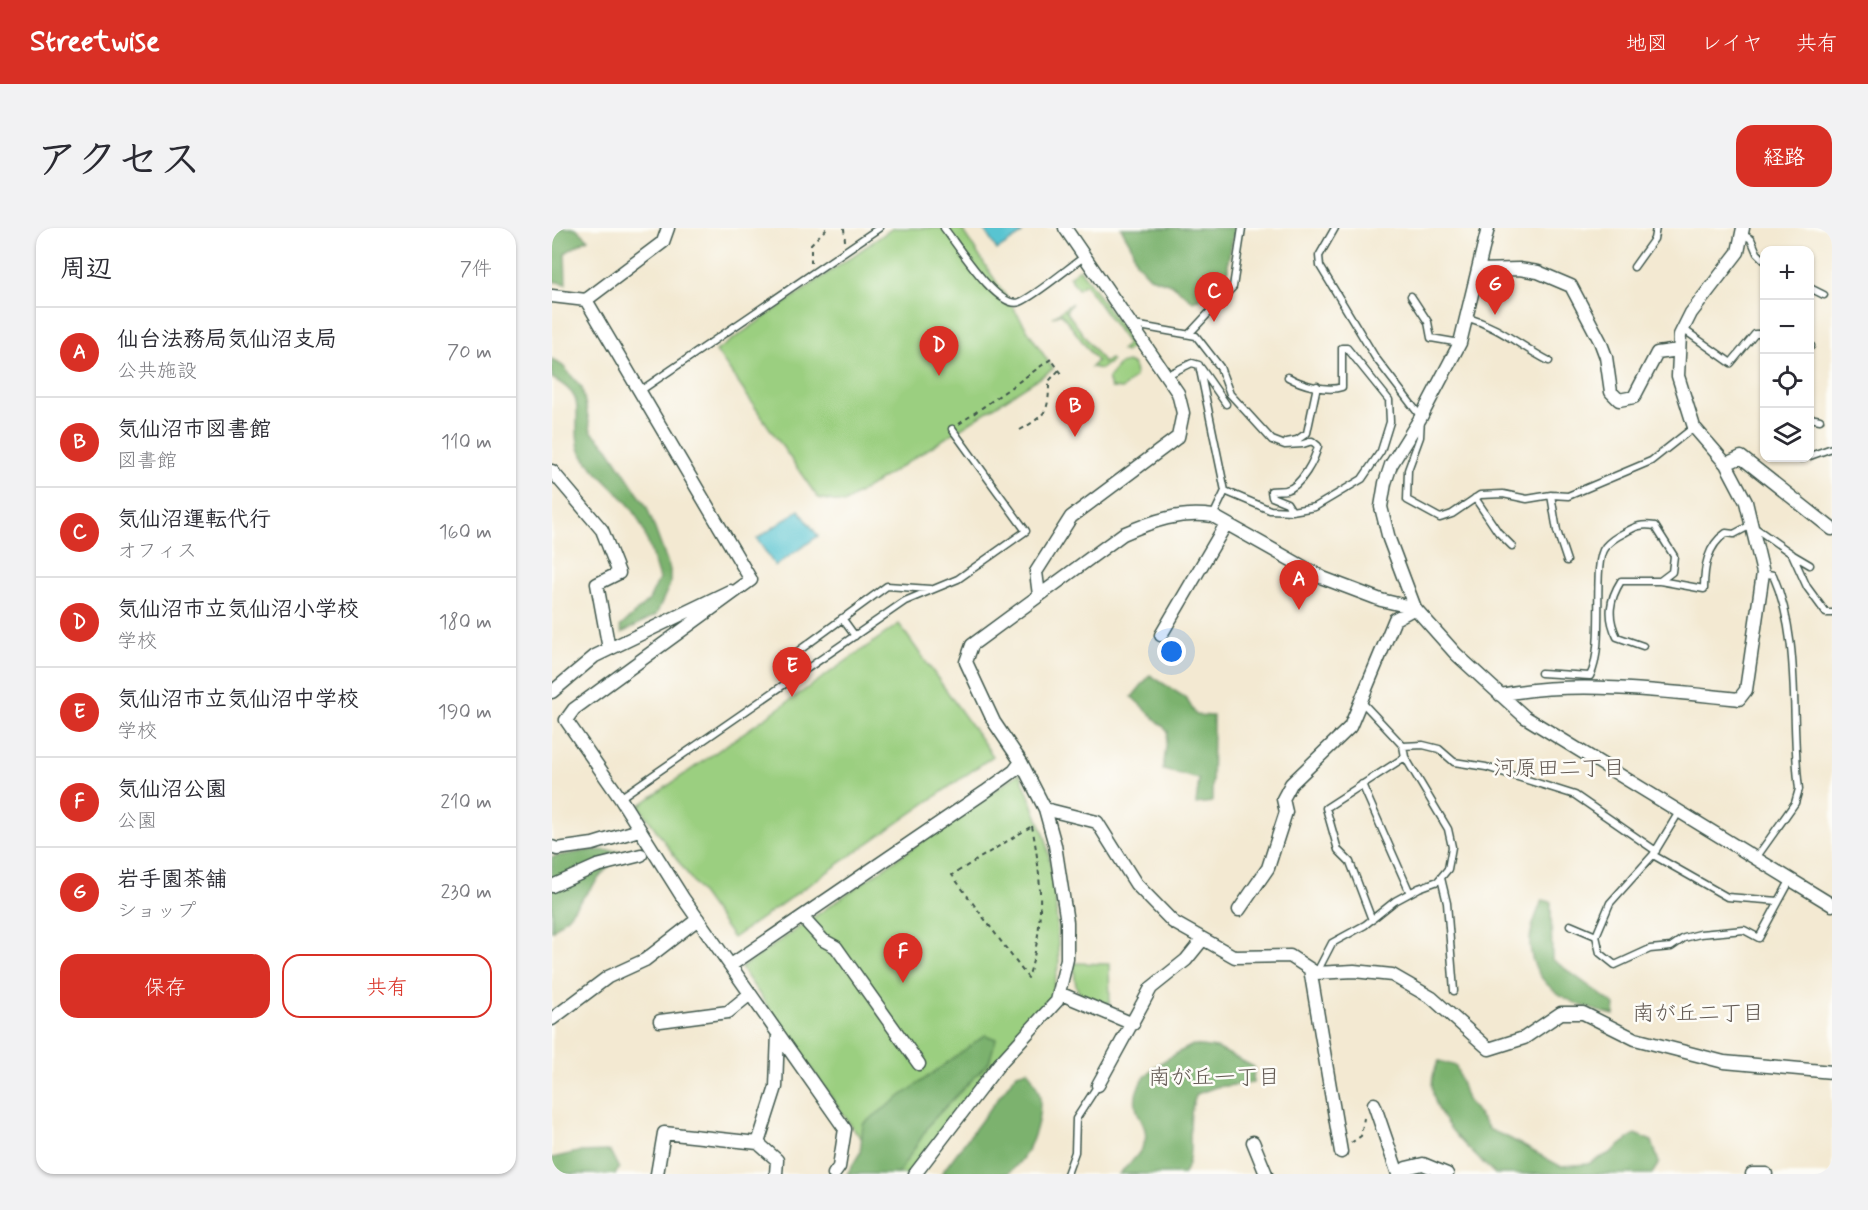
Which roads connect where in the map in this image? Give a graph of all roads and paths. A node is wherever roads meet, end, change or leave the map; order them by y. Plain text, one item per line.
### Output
1 (668, 228) edge
2 (828, 228) edge
3 (879, 228) edge
4 (944, 228) edge
5 (1065, 228) edge
6 (1242, 228) edge
7 (1335, 228) edge
8 (1488, 228) edge
9 (1656, 228) edge
10 (1742, 231) edge
11 (1085, 256) junction
12 (1760, 256) edge
13 (1634, 267) dead end
14 (1478, 270) junction
15 (810, 275) junction
16 (1814, 290) edge
17 (1824, 295) dead end
18 (552, 296) edge
19 (1411, 296) dead end
20 (586, 300) junction
21 (1466, 317) junction
22 (1133, 325) junction
23 (1683, 328) junction
24 (1190, 333) junction
25 (1760, 334) edge
26 (1460, 343) junction
27 (1679, 350) junction
28 (1549, 361) dead end
29 (1199, 365) junction
30 (1059, 370) junction
31 (1062, 374) dead end
32 (1167, 375) junction
33 (1288, 377) dead end
34 (1317, 386) junction
35 (640, 391) junction
36 (1226, 404) dead end
37 (1421, 417) junction
38 (1814, 419) edge
39 (1820, 420) dead end
40 (1694, 428) junction
41 (952, 429) joint
42 (1020, 430) dead end
43 (1280, 443) junction
44 (1832, 448) edge
45 (1814, 454) edge
46 (1726, 464) junction
47 (552, 471) edge
48 (1225, 491) junction
49 (1551, 495) junction
50 (1475, 498) junction
51 (1292, 511) junction
52 (1213, 516) junction
53 (1226, 524) junction
54 (1751, 525) junction
55 (1832, 529) edge
56 (1512, 546) dead end
57 (1792, 554) junction
58 (1567, 561) dead end
59 (1809, 565) dead end
60 (1763, 573) junction
61 (1660, 580) junction
62 (740, 589) junction
63 (934, 590) junction
64 (1039, 595) junction
65 (1415, 608) junction
66 (1832, 613) edge
67 (842, 618) junction
68 (1161, 634) dead end
69 (855, 636) junction
70 (1643, 646) dead end
71 (609, 649) junction
72 (1541, 673) dead end
73 (788, 682) junction
74 (552, 692) edge
75 (1500, 695) junction
76 (1361, 701) junction
77 (1403, 746) junction
78 (1405, 757) junction
79 (1021, 762) junction
80 (1362, 784) junction
81 (620, 798) junction
82 (1044, 809) junction
83 (1679, 811) junction
84 (639, 830) junction
85 (552, 847) edge
86 (1654, 853) junction
87 (641, 855) dead end
88 (1756, 858) junction
89 (1441, 878) junction
90 (1791, 879) junction
91 (552, 886) edge
92 (1410, 893) junction
93 (1779, 901) junction
94 (1832, 905) edge
95 (1239, 910) dead end
96 (803, 918) junction
97 (698, 919) junction
98 (1372, 920) junction
99 (1570, 925) dead end
100 (1596, 936) junction
101 (1203, 939) junction
102 (730, 965) junction
103 (1313, 971) junction
104 (1028, 978) joint
105 (1454, 991) dead end
106 (750, 993) junction
107 (1059, 993) junction
108 (552, 1019) edge
109 (660, 1021) dead end
110 (1133, 1024) junction
111 (778, 1033) junction
112 (919, 1064) dead end
113 (1832, 1072) edge
114 (1098, 1085) joint
115 (1374, 1104) joint
116 (1253, 1142) dead end
117 (758, 1143) junction
118 (1340, 1148) joint
119 (657, 1174) edge
120 (776, 1174) edge
121 (834, 1174) edge
122 (915, 1174) edge
123 (1067, 1174) edge
124 (1266, 1174) edge
125 (1400, 1174) edge
126 (1447, 1174) edge
127 (1752, 1174) edge
128 (1766, 1174) edge

1 - 20 street
2 - 15 path
3 - 15 lane
4 - 11 lane
5 - 11 street
6 - 24 lane
7 - 37 lane
8 - 14 street
9 - 13 lane
10 - 12 lane
10 - 23 street
11 - 22 street
14 - 21 street
14 - 27 street
15 - 35 lane
16 - 17 lane
18 - 20 street
19 - 26 lane
20 - 35 street
21 - 26 street
21 - 28 lane
22 - 24 lane
22 - 32 street
23 - 25 lane
23 - 27 street
24 - 43 lane
26 - 37 street
27 - 40 street
29 - 32 lane
29 - 36 lane
29 - 48 lane
30 - 31 path
30 - 41 path
30 - 42 path
32 - 64 street
33 - 34 lane
34 - 43 lane
34 - 51 lane
35 - 62 street
37 - 50 lane
37 - 65 street
38 - 39 lane
40 - 46 street
40 - 49 lane
41 - 63 lane
43 - 51 lane
44 - 45 lane
46 - 54 street
46 - 55 street
47 - 71 street
48 - 51 lane
48 - 52 lane
49 - 50 lane
49 - 58 lane
50 - 56 lane
52 - 53 street
52 - 64 street
53 - 65 street
53 - 68 street
54 - 57 lane
54 - 60 street
54 - 61 lane
57 - 59 lane
57 - 66 lane
60 - 75 street
60 - 88 lane
61 - 70 lane
61 - 72 lane
62 - 71 street
62 - 81 street
63 - 67 lane
63 - 69 lane
64 - 79 street
65 - 75 street
65 - 76 street
67 - 69 lane
67 - 73 lane
69 - 73 lane
71 - 74 street
73 - 81 lane
75 - 83 street
76 - 77 lane
76 - 95 street
77 - 78 lane
77 - 86 lane
78 - 80 lane
78 - 89 lane
79 - 82 street
79 - 96 street
80 - 92 lane
80 - 98 lane
81 - 84 street
82 - 101 street
82 - 107 street
83 - 86 lane
83 - 88 street
84 - 85 street
84 - 97 street
86 - 93 lane
86 - 100 lane
87 - 91 street
88 - 90 street
89 - 92 lane
89 - 105 lane
90 - 93 lane
90 - 94 street
92 - 98 lane
93 - 100 lane
96 - 102 street
96 - 112 street
97 - 102 street
97 - 108 street
98 - 103 lane
99 - 100 lane
101 - 103 street
101 - 110 street
102 - 106 street
103 - 113 street
103 - 118 street
104 - 104 path
106 - 109 street
106 - 111 street
107 - 110 street
107 - 122 street
110 - 114 street
111 - 117 street
111 - 121 street
114 - 123 lane
115 - 118 path
115 - 125 street
116 - 124 street
117 - 119 street
117 - 120 street
125 - 126 street
127 - 128 street

